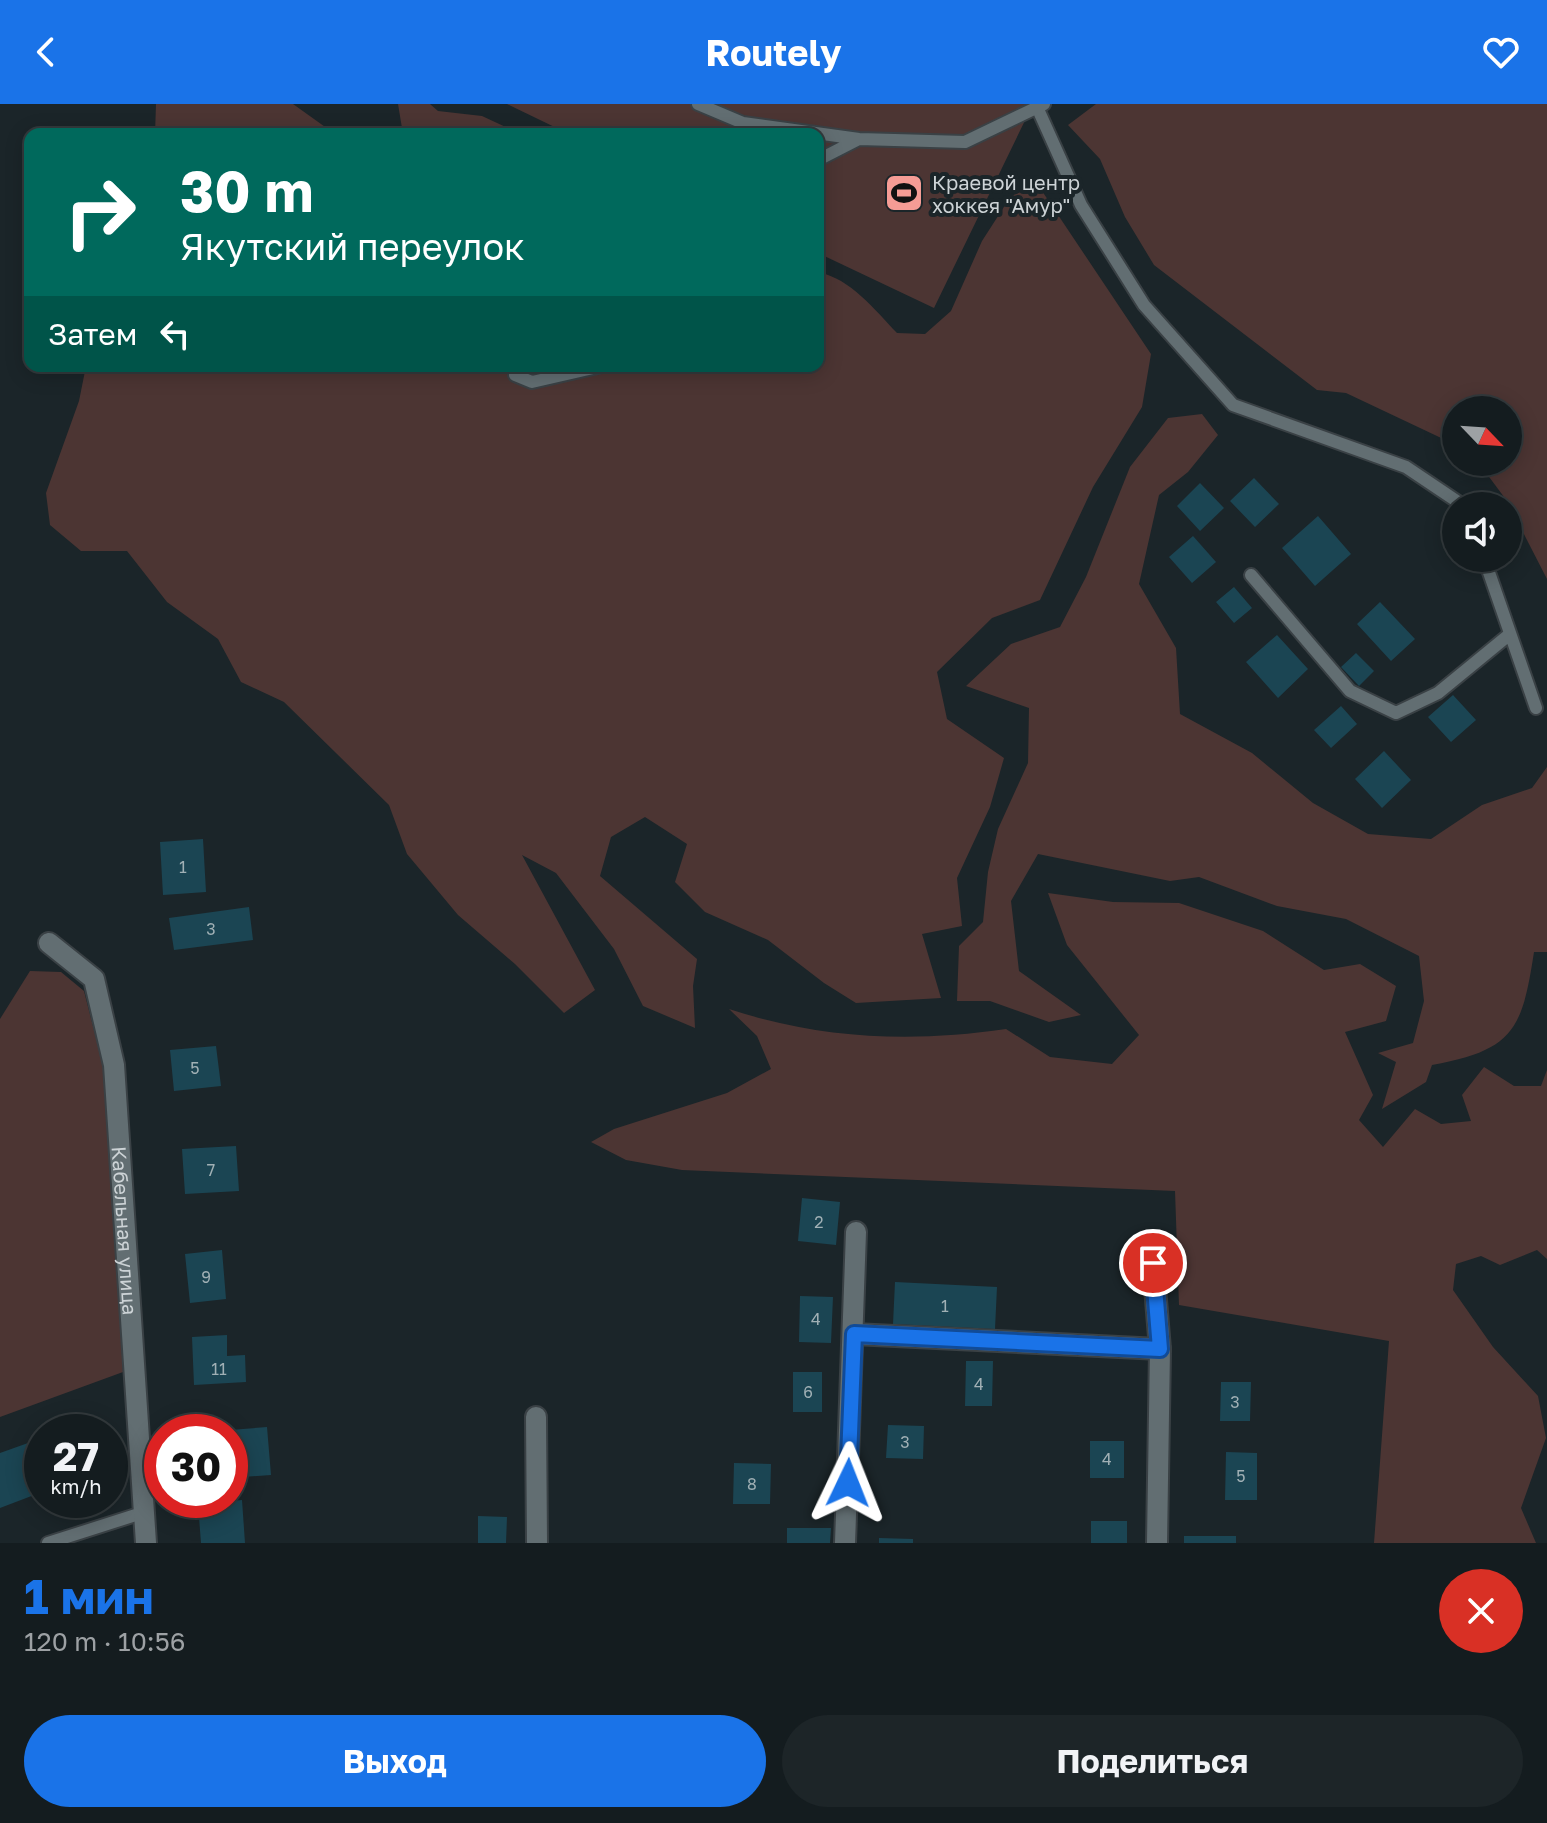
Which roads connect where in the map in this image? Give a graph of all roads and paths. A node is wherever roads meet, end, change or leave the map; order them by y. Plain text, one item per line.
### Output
1 (698, 104) edge
2 (1041, 106) edge
3 (779, 128) edge
4 (824, 134) edge
5 (859, 139) junction
6 (824, 157) edge
7 (576, 372) edge
8 (515, 375) dead end
9 (1443, 492) edge
10 (1489, 572) edge
11 (1251, 575) dead end
12 (1510, 634) junction
13 (1536, 708) dead end
14 (49, 943) dead end
15 (856, 1232) dead end
16 (1153, 1263) dead end
17 (854, 1334) junction
18 (1160, 1349) junction
19 (536, 1417) dead end
20 (144, 1498) edge
21 (144, 1512) edge
22 (145, 1518) edge
23 (48, 1543) edge
24 (146, 1543) edge
25 (537, 1543) edge
26 (845, 1543) edge
27 (1157, 1543) edge

1 - 3 lane
2 - 5 lane
2 - 9 lane
4 - 5 lane
5 - 6 lane
7 - 8 lane
10 - 12 lane
11 - 12 lane
12 - 13 lane
14 - 20 street, Кабельная улица
15 - 17 street
16 - 18 street
17 - 18 street
17 - 26 street
18 - 27 street
19 - 25 street
21 - 23 lane
22 - 24 street, Кабельная улица

